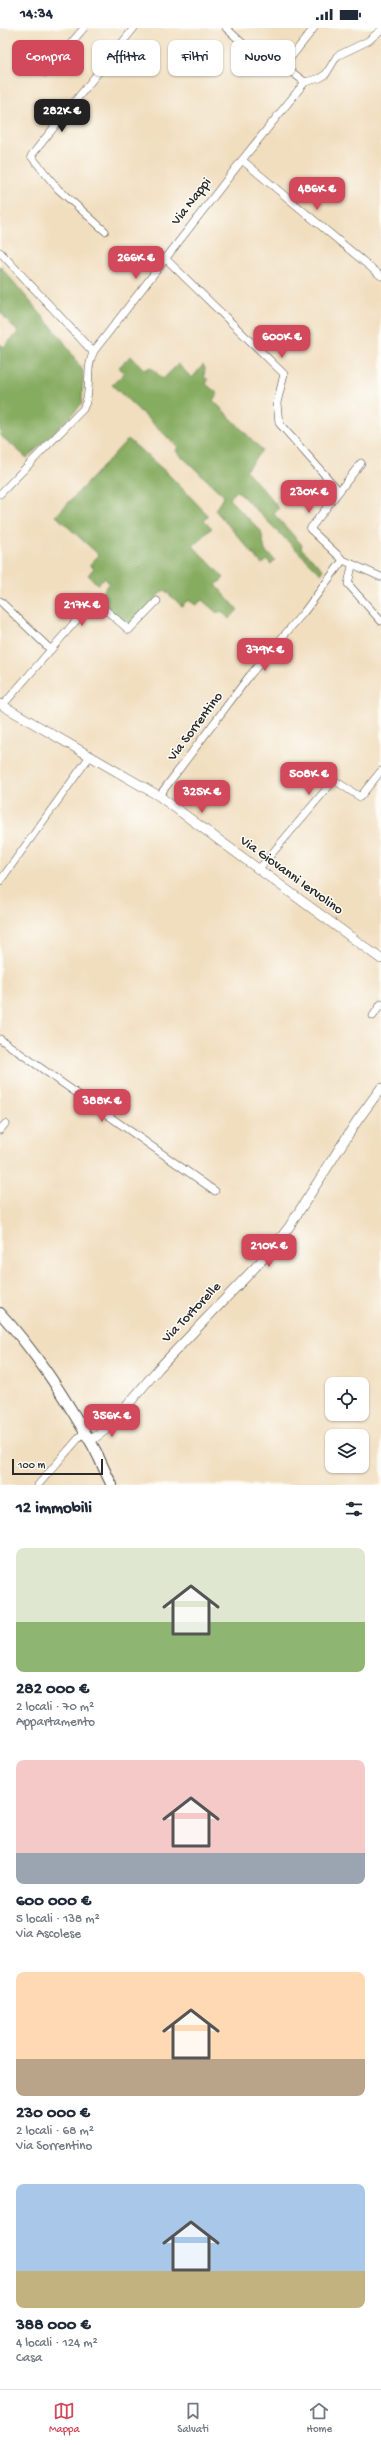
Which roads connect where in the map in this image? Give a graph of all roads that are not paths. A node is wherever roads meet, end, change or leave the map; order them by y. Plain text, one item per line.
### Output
1 (84, 28) edge
2 (134, 28) edge
3 (226, 28) edge
4 (314, 28) edge
5 (381, 30) edge
6 (74, 40) edge
7 (239, 40) edge
8 (295, 52) edge
9 (295, 74) edge
10 (305, 82) junction
11 (242, 160) junction
12 (104, 231) dead end
13 (0, 252) edge
14 (165, 258) junction
15 (381, 276) edge
16 (93, 352) junction
17 (361, 463) dead end
18 (339, 491) junction
19 (0, 494) edge
20 (343, 560) junction
21 (352, 566) junction
22 (381, 577) edge
23 (0, 601) edge
24 (157, 601) dead end
25 (381, 621) edge
26 (51, 650) junction
27 (2, 704) edge
28 (90, 756) junction
29 (381, 771) edge
30 (159, 796) junction
31 (258, 870) junction
32 (0, 881) edge
33 (381, 959) edge
34 (381, 1004) edge
35 (373, 1016) dead end
36 (0, 1039) edge
37 (381, 1088) edge
38 (215, 1191) dead end
39 (0, 1313) edge
40 (84, 1432) junction
41 (90, 1441) junction
42 (38, 1485) edge
43 (112, 1485) edge

1 - 6 street
2 - 12 street
3 - 7 street
4 - 8 street
5 - 10 street
9 - 10 street
10 - 11 street, Via Nappi
11 - 14 street, Via Nappi
11 - 15 street
13 - 16 street
14 - 16 street, Via Nappi
14 - 18 street
16 - 19 street, Via Nappi
17 - 18 street
18 - 20 street
20 - 21 street
20 - 30 street, Via Sorrentino
21 - 22 street
21 - 25 street
23 - 26 street
24 - 26 street
26 - 27 street
27 - 28 street, Via Giovanni Iervolino
28 - 30 street, Via Giovanni Iervolino
28 - 32 street
29 - 31 street
30 - 31 street, Via Giovanni Iervolino
31 - 33 street, Via Giovanni Iervolino
34 - 35 street
36 - 38 street
37 - 41 street, Via Tortorelle
39 - 40 main road
40 - 41 main road
40 - 42 street
41 - 43 main road

